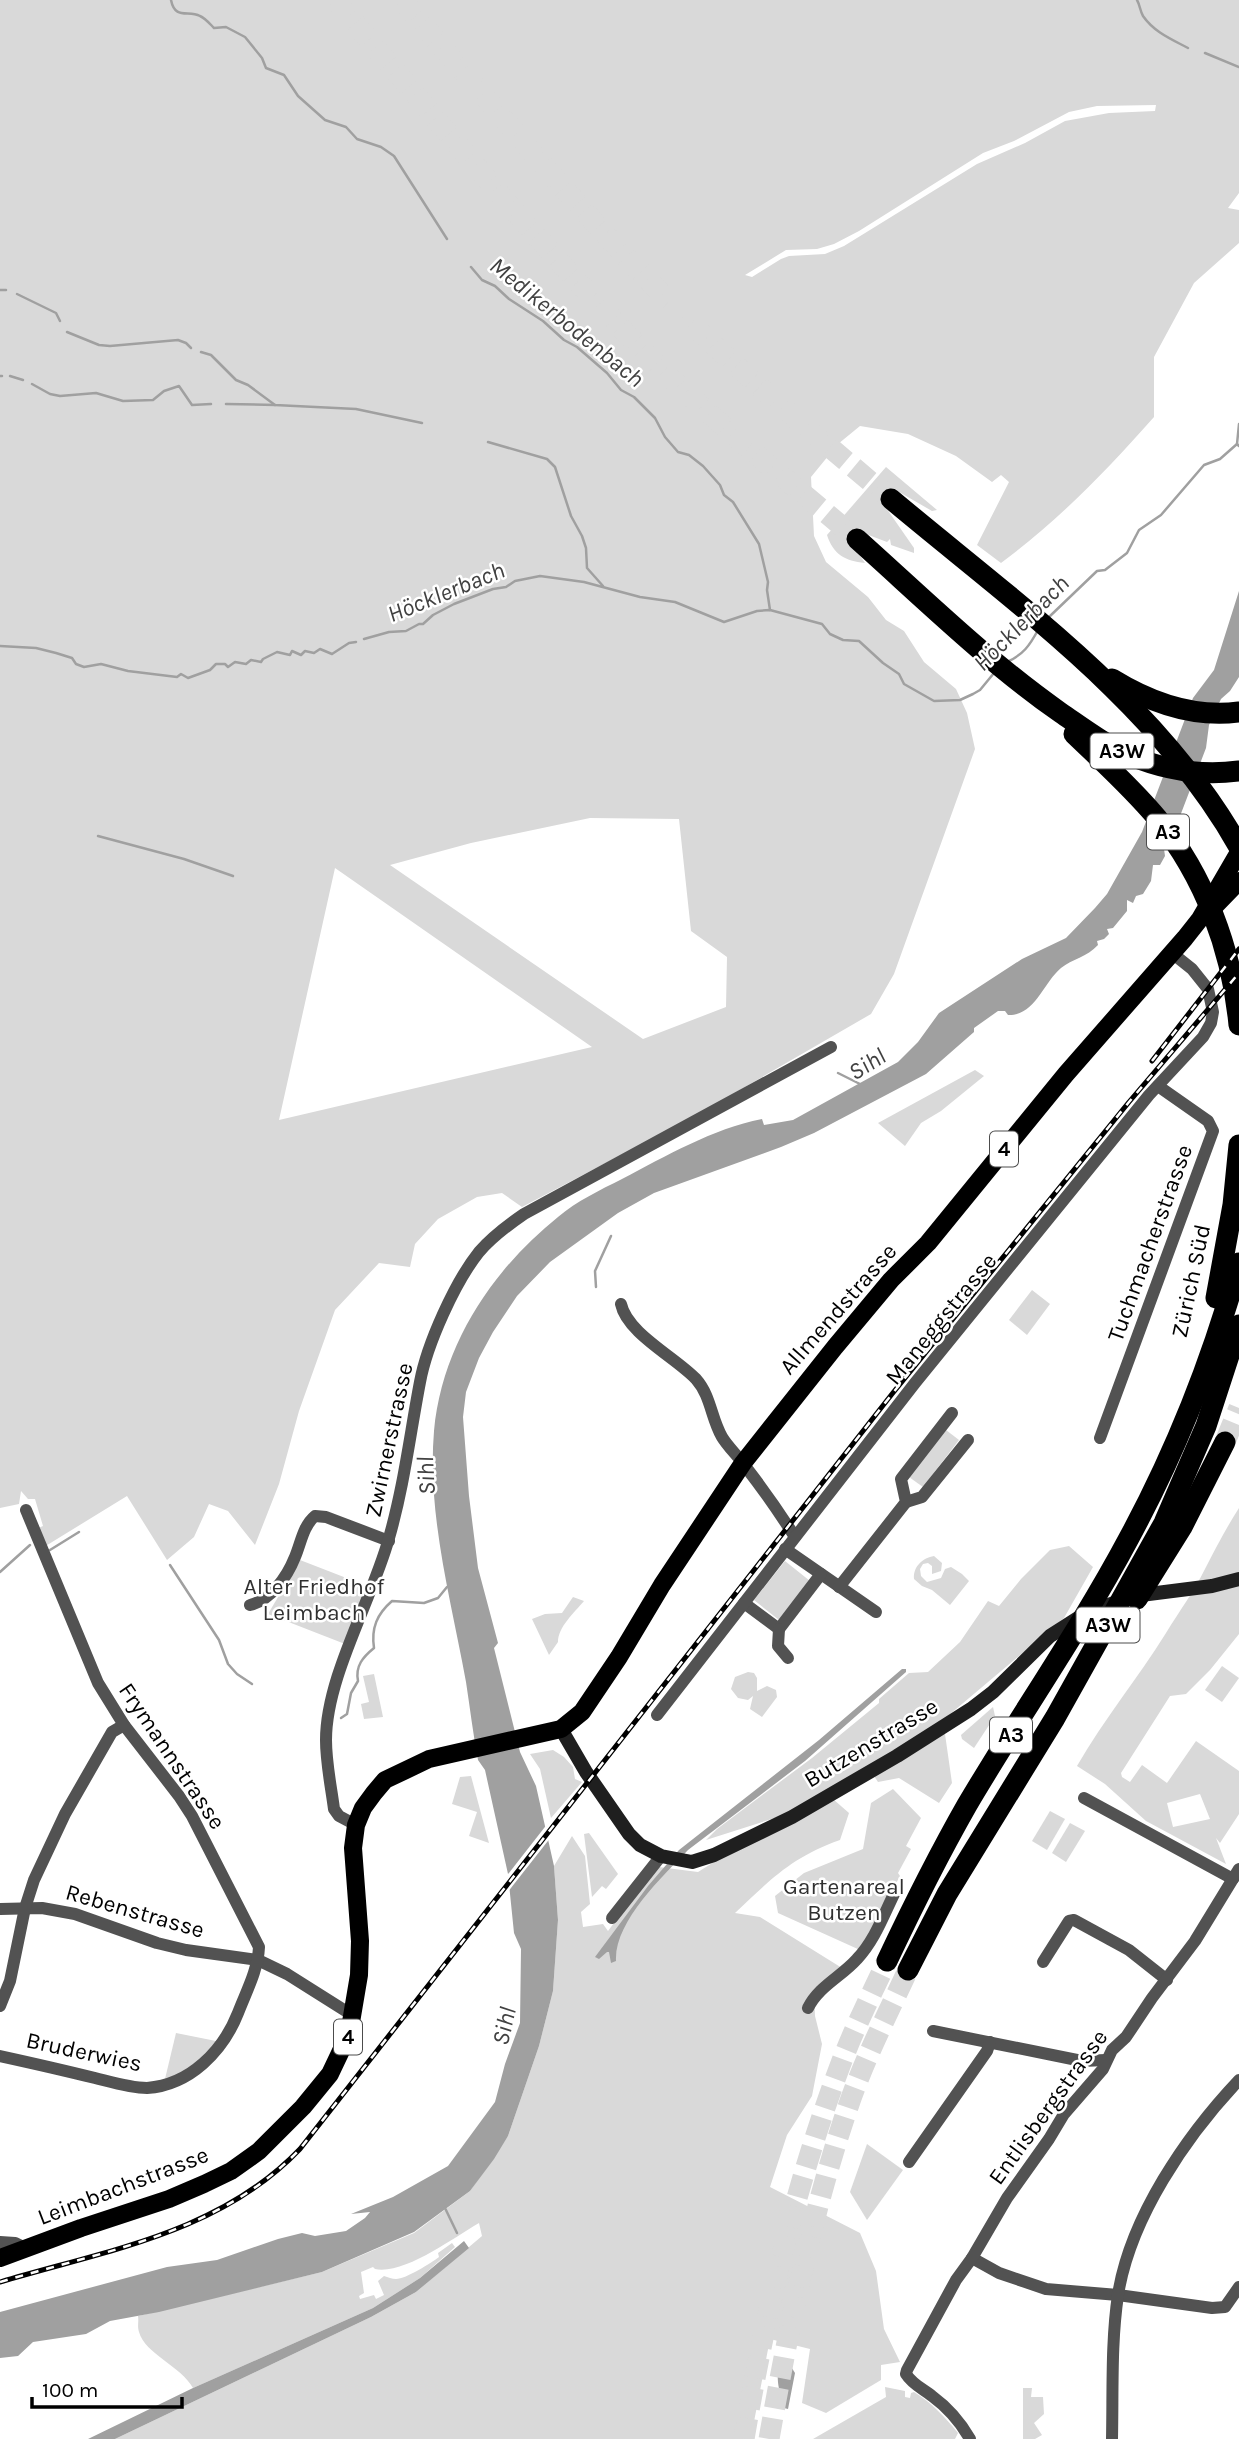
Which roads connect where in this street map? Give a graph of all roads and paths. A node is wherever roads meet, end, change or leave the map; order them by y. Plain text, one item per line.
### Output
1 (891, 499) tunnel mouth
2 (857, 539) tunnel mouth
3 (1076, 655) junction
4 (1022, 684) junction
5 (1239, 712) edge
6 (1239, 771) edge
7 (1239, 850) edge
8 (1239, 881) edge
9 (1200, 919) junction
10 (1172, 953) junction
11 (1239, 1025) edge
12 (831, 1047) dead end
13 (1158, 1086) junction
14 (1239, 1145) edge
15 (1239, 1263) edge
16 (621, 1304) dead end
17 (1239, 1325) edge
18 (952, 1413) dead end
19 (1182, 1425) junction
20 (1100, 1438) dead end
21 (968, 1440) dead end
22 (1225, 1442) tunnel mouth
23 (743, 1463) junction
24 (906, 1502) junction
25 (26, 1510) dead end
26 (794, 1536) junction
27 (389, 1541) junction
28 (785, 1549) junction
29 (821, 1574) junction
30 (1239, 1579) edge
31 (839, 1587) junction
32 (744, 1603) junction
33 (250, 1605) dead end
34 (876, 1612) dead end
35 (779, 1629) junction
36 (788, 1658) dead end
37 (657, 1715) dead end
38 (1055, 1718) junction
39 (124, 1725) junction
40 (561, 1729) junction
41 (468, 1749) joint
42 (1084, 1798) dead end
43 (356, 1825) junction
44 (664, 1857) junction
45 (1236, 1874) edge
46 (895, 1892) dead end
47 (25, 1908) junction
48 (0, 1909) edge
49 (612, 1918) dead end
50 (258, 1961) junction
51 (887, 1961) tunnel mouth
52 (1043, 1962) dead end
53 (908, 1970) tunnel mouth
54 (1167, 1980) junction
55 (0, 2006) edge
56 (808, 2008) dead end
57 (352, 2015) junction
58 (933, 2031) dead end
59 (990, 2042) junction
60 (0, 2056) edge
61 (1106, 2060) junction
62 (1239, 2080) edge
63 (909, 2162) dead end
64 (0, 2244) edge
65 (25, 2249) junction
66 (0, 2258) edge
67 (972, 2258) junction
68 (1239, 2287) edge
69 (1118, 2295) junction
70 (970, 2439) edge
71 (1112, 2439) edge

1 - 3 highway, A3
2 - 4 highway, A3
3 - 5 highway, A3
3 - 7 highway, A3
4 - 6 highway, A3W
4 - 11 highway, A3
7 - 9 main road, Allmendstrasse / 4
8 - 9 main road, Allmendstrasse / 4
9 - 10 main road, Allmendstrasse / 4
10 - 13 street, Maneggstrasse
10 - 23 main road, Allmendstrasse / 4
12 - 27 street, Zwirnerstrasse
13 - 20 street, Tuchmacherstrasse
13 - 26 street, Maneggstrasse
14 - 19 highway, Zürich Süd / A3
15 - 19 highway, A3
16 - 23 street
17 - 38 highway, A3W
18 - 24 street
19 - 51 highway, A3
21 - 24 street
22 - 38 highway, A3
23 - 26 street
23 - 40 main road, Allmendstrasse / 4
24 - 31 street
25 - 39 street, Frymannstrasse
26 - 28 street, Maneggstrasse
27 - 33 street
27 - 43 street, Zwirnerstrasse
28 - 29 street
28 - 32 street, Maneggstrasse
29 - 31 street
29 - 35 street
30 - 44 main road, Butzenstrasse
31 - 34 street
32 - 35 street
32 - 37 street, Maneggstrasse
35 - 36 street
38 - 53 highway, A3W
39 - 47 street
39 - 50 street, Frymannstrasse
40 - 41 main road, Allmendstrasse / 4
40 - 44 main road, Butzenstrasse
41 - 43 main road, Leimbachstrasse / 4
42 - 45 street
43 - 57 main road, Leimbachstrasse / 4
44 - 49 street
45 - 54 street, Entlisbergstrasse
46 - 56 street
47 - 48 street, Rebenstrasse
47 - 50 street, Rebenstrasse
47 - 55 street
50 - 57 street
50 - 60 street, Bruderwies
52 - 54 street
54 - 61 street, Entlisbergstrasse
57 - 65 main road, Leimbachstrasse / 4
58 - 59 street
59 - 61 street
59 - 63 street
61 - 67 street, Entlisbergstrasse
62 - 69 street
64 - 65 street, Leimbachstrasse
65 - 66 main road, 4
67 - 69 street
67 - 70 street, Entlisbergstrasse
68 - 69 street
69 - 71 street

